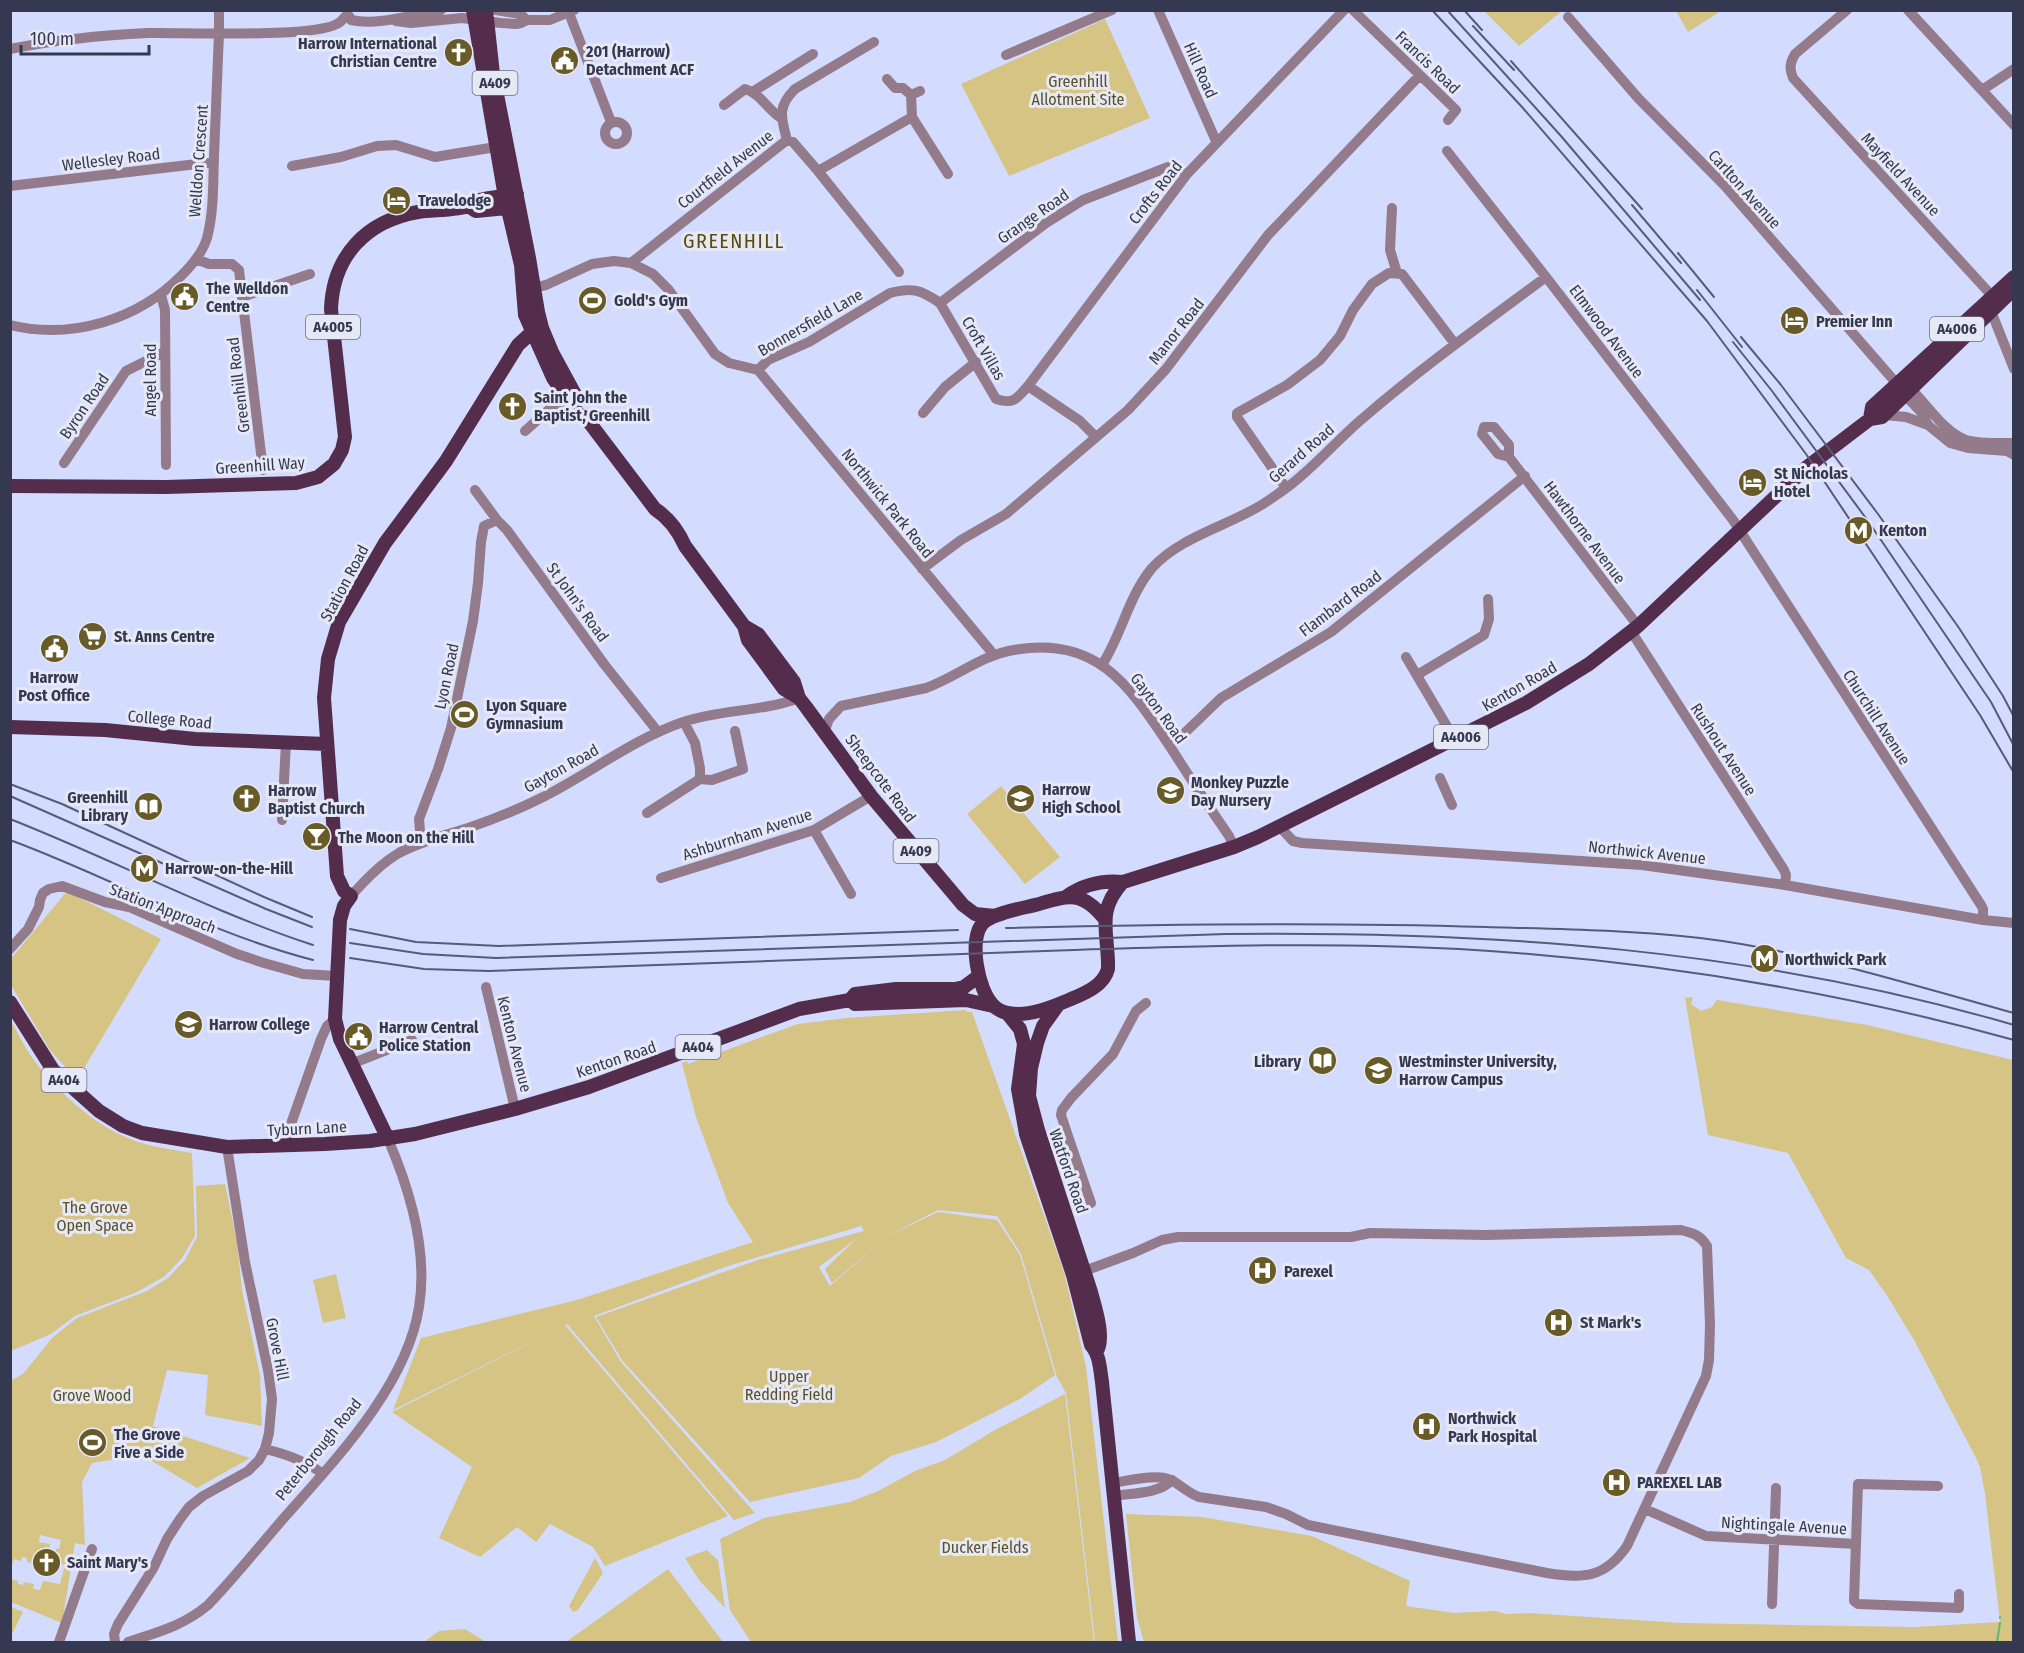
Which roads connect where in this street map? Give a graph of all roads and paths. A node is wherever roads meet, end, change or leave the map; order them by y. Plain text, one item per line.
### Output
1 (219, 10) edge
2 (441, 10) edge
3 (1112, 10) edge
4 (1158, 10) edge
5 (1344, 10) edge
6 (1353, 10) edge
7 (1847, 10) edge
8 (1908, 10) edge
9 (571, 12) edge
10 (484, 14) edge
11 (1568, 17) dead end
12 (393, 20) junction
13 (219, 33) junction
14 (874, 42) dead end
15 (10, 48) edge
16 (813, 54) dead end
17 (1006, 55) dead end
18 (2013, 69) edge
19 (1420, 75) junction
20 (887, 79) dead end
21 (1982, 90) junction
22 (754, 91) junction
23 (724, 105) dead end
24 (912, 117) junction
25 (781, 118) junction
26 (1448, 120) dead end
27 (611, 122) dead end
28 (2013, 125) edge
29 (787, 140) junction
30 (1216, 141) junction
31 (502, 146) junction
32 (1447, 151) dead end
33 (214, 162) junction
34 (292, 166) dead end
35 (818, 171) junction
36 (948, 174) dead end
37 (1187, 174) junction
38 (10, 186) edge
39 (512, 201) junction
40 (1392, 208) dead end
41 (196, 259) junction
42 (631, 263) junction
43 (899, 272) dead end
44 (1397, 273) junction
45 (310, 274) dead end
46 (1546, 277) junction
47 (2013, 277) edge
48 (529, 289) junction
49 (2013, 289) edge
50 (161, 295) junction
51 (242, 297) junction
52 (1993, 297) junction
53 (940, 303) junction
54 (1991, 311) junction
55 (10, 325) edge
56 (537, 330) junction
57 (1455, 345) junction
58 (164, 352) junction
59 (976, 362) junction
60 (2013, 368) edge
61 (758, 370) junction
62 (1028, 386) junction
63 (1902, 387) junction
64 (574, 401) junction
65 (1005, 402) joint
66 (923, 412) dead end
67 (1884, 415) junction
68 (1870, 419) junction
69 (1928, 425) junction
70 (525, 431) dead end
71 (1096, 437) junction
72 (2013, 443) edge
73 (2013, 455) edge
74 (1509, 457) dead end
75 (64, 463) dead end
76 (165, 465) dead end
77 (263, 470) dead end
78 (1525, 476) junction
79 (10, 486) edge
80 (1286, 488) junction
81 (475, 490) dead end
82 (497, 520) junction
83 (1740, 531) junction
84 (922, 569) junction
85 (1488, 599) dead end
86 (1634, 628) junction
87 (994, 655) junction
88 (1406, 657) dead end
89 (1102, 665) junction
90 (1417, 675) junction
91 (799, 698) junction
92 (684, 722) junction
93 (10, 727) edge
94 (825, 730) junction
95 (735, 731) dead end
96 (658, 732) junction
97 (1455, 740) junction
98 (285, 742) junction
99 (327, 744) junction
100 (1170, 747) junction
101 (700, 778) junction
102 (1440, 778) dead end
103 (871, 796) junction
104 (1452, 805) dead end
105 (648, 813) dead end
106 (282, 820) dead end
107 (1280, 827) junction
108 (814, 830) junction
109 (424, 842) junction
110 (1234, 847) junction
111 (661, 878) dead end
112 (1123, 882) junction
113 (1785, 885) junction
114 (851, 894) dead end
115 (351, 896) junction
116 (1067, 896) junction
117 (963, 905) junction
118 (995, 916) junction
119 (1104, 918) junction
120 (1983, 920) junction
121 (2013, 923) edge
122 (976, 934) junction
123 (10, 949) edge
124 (978, 970) junction
125 (337, 973) junction
126 (486, 987) dead end
127 (850, 1000) junction
128 (10, 1002) edge
129 (1146, 1003) dead end
130 (1058, 1005) junction
131 (993, 1006) junction
132 (1007, 1013) junction
133 (335, 1019) junction
134 (412, 1040) dead end
135 (351, 1064) junction
136 (515, 1109) junction
137 (388, 1139) junction
138 (286, 1146) junction
139 (227, 1147) junction
140 (1090, 1203) dead end
141 (1079, 1273) junction
142 (265, 1449) junction
143 (323, 1474) junction
144 (1938, 1486) dead end
145 (1776, 1488) dead end
146 (1113, 1489) junction
147 (1645, 1509) junction
148 (1774, 1540) junction
149 (1856, 1544) junction
150 (92, 1549) dead end
151 (1959, 1593) dead end
152 (1772, 1604) dead end
153 (59, 1642) edge
154 (115, 1642) edge
155 (128, 1642) edge
156 (1129, 1642) edge

1 - 13 street, Welldon Crescent
2 - 12 street
3 - 17 street
4 - 30 street, Hill Road
5 - 30 street, Crofts Road
6 - 19 street, Francis Road
7 - 52 street, Mayfield Avenue
8 - 21 street
9 - 10 street
9 - 27 street
10 - 12 street
10 - 31 main road, A409
11 - 63 street, Carlton Avenue
12 - 13 street
13 - 15 street
13 - 33 street, Welldon Crescent
14 - 25 street
16 - 22 street
18 - 21 street
19 - 26 street, Francis Road
19 - 71 street, Manor Road
20 - 24 street
21 - 28 street
22 - 23 street
22 - 25 street
24 - 35 street
24 - 36 street
25 - 29 street
29 - 35 street, Courtfield Avenue
29 - 42 street, Courtfield Avenue
30 - 37 street, Crofts Road
31 - 34 street
31 - 39 main road, A409
32 - 46 street, Elmwood Avenue
33 - 38 street, Wellesley Road
33 - 41 street, Welldon Crescent
35 - 43 street, Courtfield Avenue
37 - 53 street, Grange Road
37 - 62 street, Crofts Road
39 - 48 main road, A409
39 - 79 main road, Greenhill Way / A4005
40 - 44 street
41 - 50 street, Welldon Crescent
41 - 51 street, Greenhill Road
42 - 48 street, Bonnersfield Lane
42 - 61 street, Bonnersfield Lane
44 - 57 street
44 - 80 street
45 - 51 street
46 - 57 street, Gerard Road
46 - 83 street, Elmwood Avenue
47 - 52 main road, Kenton Road / A4006
48 - 56 main road, Sheepcote Road / A409
49 - 54 main road, Kenton Road / A4006
50 - 55 street, Welldon Crescent
50 - 58 street, Angel Road
51 - 77 street, Greenhill Road
52 - 63 main road, Kenton Road / A4006
53 - 59 street, Croft Villas
53 - 61 street, Bonnersfield Lane
54 - 60 street
54 - 63 main road, Kenton Road / A4006
56 - 64 main road, Sheepcote Road / A409
56 - 99 main road, Station Road
57 - 80 street, Gerard Road
58 - 75 street, Byron Road
58 - 76 street, Angel Road
59 - 65 street, Croft Villas
59 - 66 street
61 - 84 street, Northwick Park Road
62 - 65 street, Crofts Road
62 - 71 street
63 - 67 main road, Kenton Road / A4006
63 - 68 main road, Kenton Road / A4006
63 - 69 street
63 - 72 street
64 - 70 street
64 - 91 main road, Sheepcote Road / A409
67 - 68 main road, Kenton Road / A4006
67 - 69 street
68 - 83 main road, Kenton Road / A4006
69 - 73 street
71 - 84 street, Manor Road
74 - 78 street, Hawthorne Avenue
78 - 86 street, Hawthorne Avenue
78 - 100 street, Flambard Road
80 - 89 street, Gerard Road
81 - 82 street, St John's Road
82 - 96 street, St John's Road
82 - 109 street, Lyon Road
83 - 86 main road, Kenton Road / A4006
83 - 120 street, Churchill Avenue
84 - 87 street, Northwick Park Road
85 - 90 street
86 - 97 main road, Kenton Road / A4006
86 - 113 street, Rushout Avenue
87 - 89 street, Gayton Road
87 - 94 street, Gayton Road
88 - 90 street
89 - 100 street, Gayton Road
90 - 97 street
91 - 92 street, Gayton Road
91 - 94 main road, Sheepcote Road / A409
92 - 96 street, Gayton Road
92 - 101 street
93 - 98 main road, College Road
94 - 103 main road, Sheepcote Road / A409
95 - 101 street
96 - 109 street, Gayton Road
97 - 107 main road, Kenton Road / A4006
98 - 99 main road, College Road
98 - 106 street
99 - 115 main road, Station Road
100 - 110 street, Gayton Road
101 - 105 street
102 - 104 street
103 - 108 street, Ashburnham Avenue
103 - 117 main road, Sheepcote Road / A409
107 - 110 main road, Kenton Road / A4006
107 - 113 street, Northwick Avenue
108 - 111 street, Ashburnham Avenue
108 - 114 street
109 - 115 street, Gayton Road
110 - 112 main road, Kenton Road / A4006
112 - 116 main road, Kenton Road / A4006
112 - 119 main road
113 - 120 street, Northwick Avenue
115 - 125 main road
116 - 118 main road
116 - 119 main road
117 - 118 main road, Sheepcote Road / A409
117 - 122 main road, Sheepcote Road / A409
118 - 122 main road
119 - 130 main road
120 - 121 street, Northwick Avenue
122 - 124 main road
123 - 125 street, Station Approach
124 - 127 main road, Kenton Road / A404
124 - 131 main road
125 - 133 main road, Peterborough Road
126 - 136 street, Kenton Avenue
127 - 131 main road, Kenton Road / A404
127 - 136 main road, Kenton Road / A404
128 - 139 main road, A404
129 - 140 street
130 - 132 main road
130 - 141 main road, Watford Road
131 - 132 main road
132 - 141 main road, Watford Road
133 - 135 main road, Peterborough Road
133 - 138 street
134 - 135 street
135 - 137 main road, Peterborough Road
136 - 137 main road, Kenton Road / A404
137 - 138 main road, Tyburn Lane / A404
137 - 143 street, Peterborough Road
138 - 139 main road, Tyburn Lane / A404
139 - 142 street, Grove Hill
141 - 146 main road, Watford Road
141 - 147 street
142 - 143 street
142 - 154 street, Grove Hill
143 - 155 street, Peterborough Road
144 - 149 street, Nightingale Avenue
145 - 148 street
146 - 147 street
146 - 156 main road, Watford Road
147 - 148 street, Nightingale Avenue
148 - 149 street, Nightingale Avenue
148 - 152 street
149 - 151 street, Nightingale Avenue
150 - 153 street

